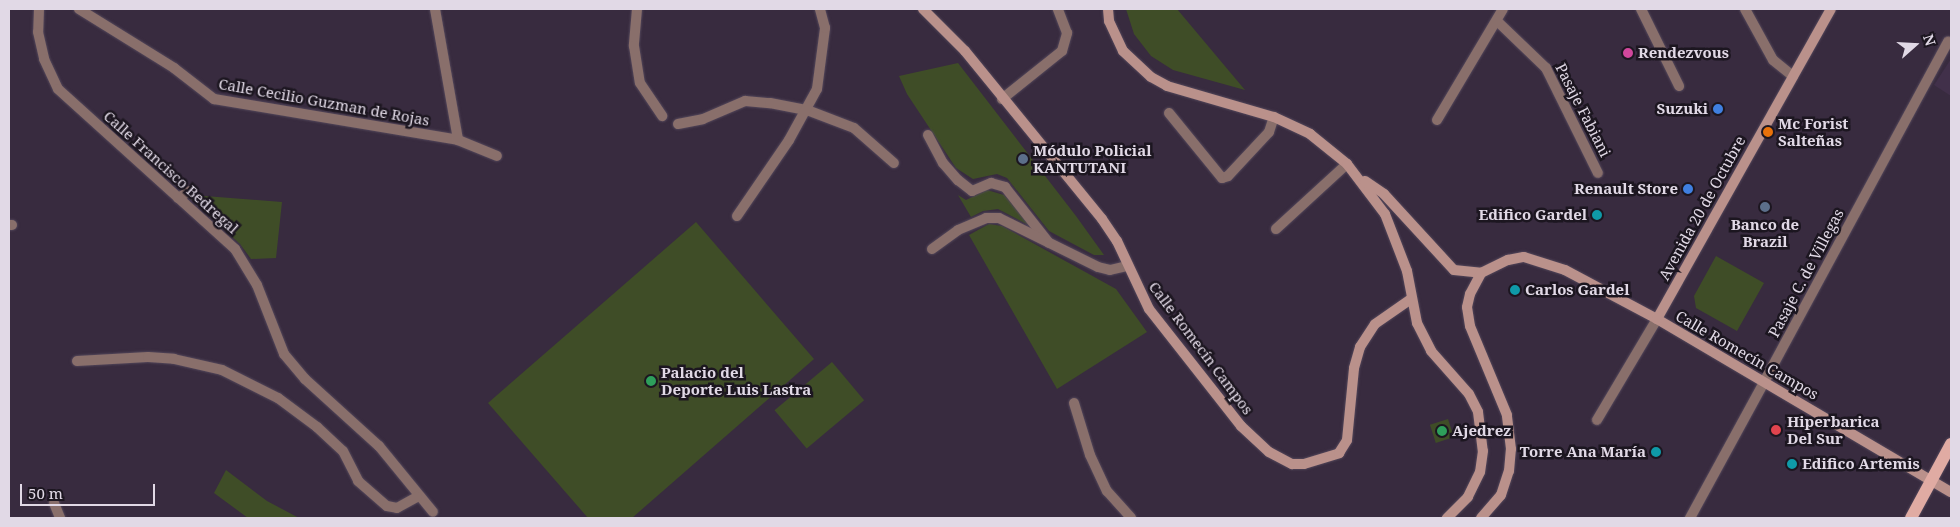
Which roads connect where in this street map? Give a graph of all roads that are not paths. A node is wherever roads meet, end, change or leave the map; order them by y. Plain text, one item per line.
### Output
1 (39, 9) edge
2 (79, 9) edge
3 (435, 9) edge
4 (637, 9) edge
5 (820, 9) edge
6 (923, 9) edge
7 (1058, 9) edge
8 (1108, 9) edge
9 (1502, 9) edge
10 (1641, 9) edge
11 (1745, 9) edge
12 (1832, 9) edge
13 (1497, 21) junction
14 (1948, 42) dead end
15 (1793, 76) junction
16 (1679, 86) dead end
17 (1002, 98) junction
18 (808, 110) junction
19 (1169, 113) dead end
20 (662, 116) dead end
21 (1274, 117) junction
22 (1437, 120) dead end
23 (678, 124) dead end
24 (928, 135) dead end
25 (458, 140) junction
26 (497, 156) dead end
27 (894, 163) dead end
28 (1347, 164) junction
29 (1598, 173) dead end
30 (1359, 178) junction
31 (192, 190) dead end
32 (178, 198) junction
33 (737, 216) dead end
34 (1276, 229) dead end
35 (1049, 243) junction
36 (932, 249) dead end
37 (1128, 266) junction
38 (1482, 273) junction
39 (1411, 299) junction
40 (1657, 319) junction
41 (77, 361) dead end
42 (1764, 382) junction
43 (1074, 403) dead end
44 (1598, 420) dead end
45 (1951, 444) edge
46 (1933, 482) junction
47 (1951, 492) edge
48 (417, 497) junction
49 (54, 503) dead end
50 (433, 512) dead end
51 (60, 518) edge
52 (1131, 518) edge
53 (1448, 518) edge
54 (1481, 518) edge
55 (1690, 518) edge
56 (1911, 518) edge

1 - 32 street, Calle Francisco Bedregal
2 - 25 street, Calle Cecilio Guzman de Rojas
3 - 25 street
4 - 20 street
5 - 18 street
6 - 17 main road, Calle Romecín Campos
7 - 17 street
8 - 21 main road
9 - 13 street
10 - 16 street
11 - 15 street
12 - 15 main road, Avenida 20 de Octubre
13 - 22 street
13 - 29 street, Pasaje Fabiani
14 - 42 street, Pasaje C. de Villegas
15 - 40 main road, Avenida 20 de Octubre
17 - 37 main road, Calle Romecín Campos
18 - 23 street
18 - 27 street
18 - 33 street
19 - 21 street
21 - 28 main road
24 - 35 street
25 - 26 street, Calle Cecilio Guzman de Rojas
28 - 30 main road
28 - 34 street
30 - 38 main road
30 - 39 main road
31 - 32 street
32 - 48 street, Calle Francisco Bedregal
35 - 36 street
35 - 37 street
37 - 39 main road, Calle Romecín Campos
38 - 40 main road, Calle Romecín Campos
38 - 54 main road
39 - 53 main road
40 - 42 main road, Calle Romecín Campos
40 - 44 street, Avenida 20 de Octubre
41 - 48 street
42 - 46 main road, Calle Romecín Campos
42 - 55 street, Pasaje C. de Villegas
43 - 52 street
45 - 46 main road
46 - 47 main road, Calle Romecín Campos
46 - 56 main road
48 - 50 street, Calle Francisco Bedregal
49 - 51 street

